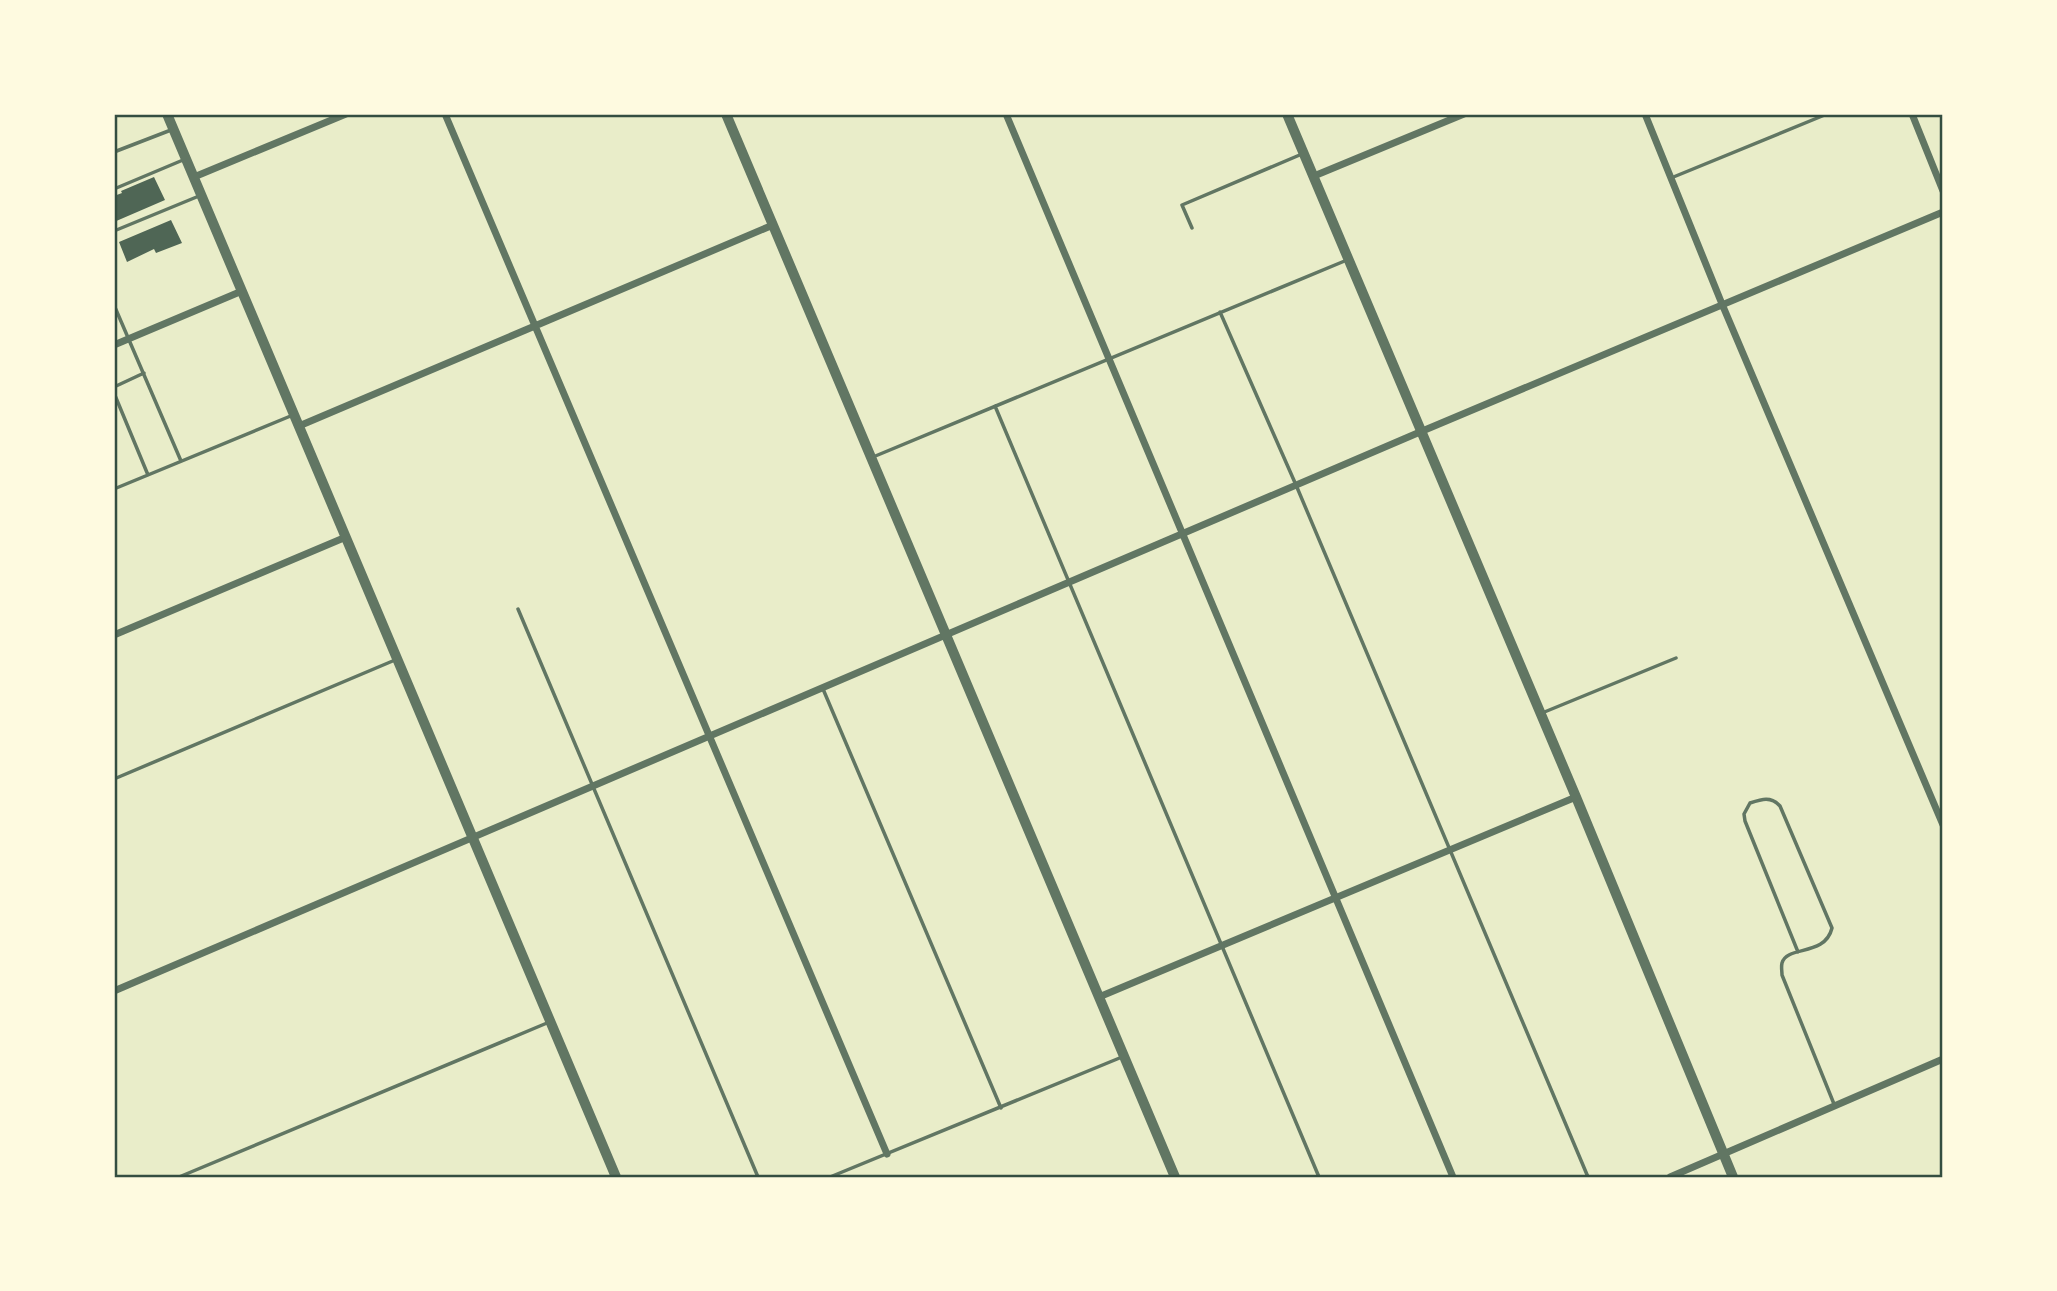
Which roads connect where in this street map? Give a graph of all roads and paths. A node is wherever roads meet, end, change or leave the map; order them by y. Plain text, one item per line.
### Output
1 (167, 114) edge
2 (346, 114) edge
3 (445, 114) edge
4 (726, 114) edge
5 (1006, 114) edge
6 (1287, 114) edge
7 (1464, 114) edge
8 (1645, 114) edge
9 (1827, 114) edge
10 (1912, 114) edge
11 (173, 129) junction
12 (114, 152) edge
13 (1304, 153) junction
14 (186, 159) junction
15 (1314, 176) junction
16 (194, 177) junction
17 (1671, 178) junction
18 (114, 189) edge
19 (1943, 191) edge
20 (201, 195) junction
21 (1943, 212) edge
22 (773, 225) junction
23 (1192, 228) dead end
24 (114, 231) edge
25 (1349, 259) junction
26 (242, 291) junction
27 (1722, 304) junction
28 (114, 305) edge
29 (1220, 312) junction
30 (535, 325) junction
31 (128, 338) junction
32 (114, 345) edge
33 (1110, 358) junction
34 (144, 373) junction
35 (114, 387) edge
36 (114, 393) edge
37 (995, 406) junction
38 (294, 414) junction
39 (299, 426) junction
40 (1420, 432) junction
41 (871, 458) junction
42 (181, 461) junction
43 (148, 474) junction
44 (1296, 485) junction
45 (114, 489) edge
46 (1184, 533) junction
47 (346, 537) junction
48 (1070, 582) junction
49 (518, 609) dead end
50 (946, 634) junction
51 (114, 635) edge
52 (1676, 658) dead end
53 (397, 660) junction
54 (822, 687) junction
55 (1540, 714) junction
56 (710, 736) junction
57 (114, 779) edge
58 (593, 785) junction
59 (1576, 797) junction
60 (1943, 825) edge
61 (472, 837) junction
62 (1451, 849) junction
63 (1335, 898) junction
64 (1221, 946) junction
65 (1798, 952) junction
66 (114, 991) edge
67 (1099, 997) junction
68 (549, 1022) junction
69 (1124, 1056) junction
70 (1943, 1059) edge
71 (1835, 1106) junction
72 (1001, 1108) junction
73 (887, 1154) junction
74 (1723, 1154) junction
75 (1172, 1176) edge
76 (179, 1177) edge
77 (616, 1177) edge
78 (758, 1177) edge
79 (830, 1177) edge
80 (1319, 1177) edge
81 (1454, 1177) edge
82 (1588, 1177) edge
83 (1670, 1177) edge
84 (1733, 1177) edge

1 - 11 street
2 - 16 street
3 - 30 street
4 - 22 street
5 - 33 street
6 - 13 street
7 - 15 street
8 - 17 street
9 - 17 lane
10 - 19 street
11 - 12 lane
11 - 14 street
13 - 15 street
13 - 23 lane
14 - 16 street
14 - 18 lane
15 - 25 street
16 - 20 street
17 - 27 street
20 - 24 lane
20 - 26 street
21 - 27 street
22 - 30 street
22 - 41 street
25 - 29 lane
25 - 40 street
26 - 31 street
26 - 38 street
27 - 40 street
27 - 60 street
28 - 31 lane
29 - 33 lane
29 - 44 lane
30 - 39 street
30 - 56 street
31 - 32 street
31 - 34 lane
33 - 37 lane
33 - 46 street
34 - 35 lane
34 - 42 lane
36 - 43 lane
37 - 41 lane
37 - 48 lane
38 - 39 street
38 - 42 lane
39 - 47 street
40 - 44 street
40 - 55 street
41 - 50 street
42 - 43 lane
43 - 45 lane
44 - 46 street
44 - 62 lane
46 - 48 street
46 - 63 street
47 - 51 street
47 - 53 street
48 - 50 street
48 - 64 lane
49 - 58 lane
50 - 54 street
50 - 67 street
52 - 55 lane
53 - 57 lane
53 - 61 street
54 - 56 street
54 - 72 lane
55 - 59 street
56 - 58 street
56 - 73 street
58 - 61 street
58 - 78 lane
59 - 62 street
59 - 74 street
61 - 66 street
61 - 68 street
62 - 63 street
62 - 82 lane
63 - 64 street
63 - 81 street
64 - 67 street
64 - 80 lane
65 - 65 lane
65 - 71 lane
67 - 69 street
68 - 76 lane
68 - 77 street
69 - 72 lane
69 - 75 street
70 - 71 street
71 - 74 street
72 - 73 lane
73 - 79 lane
74 - 83 street
74 - 84 street

